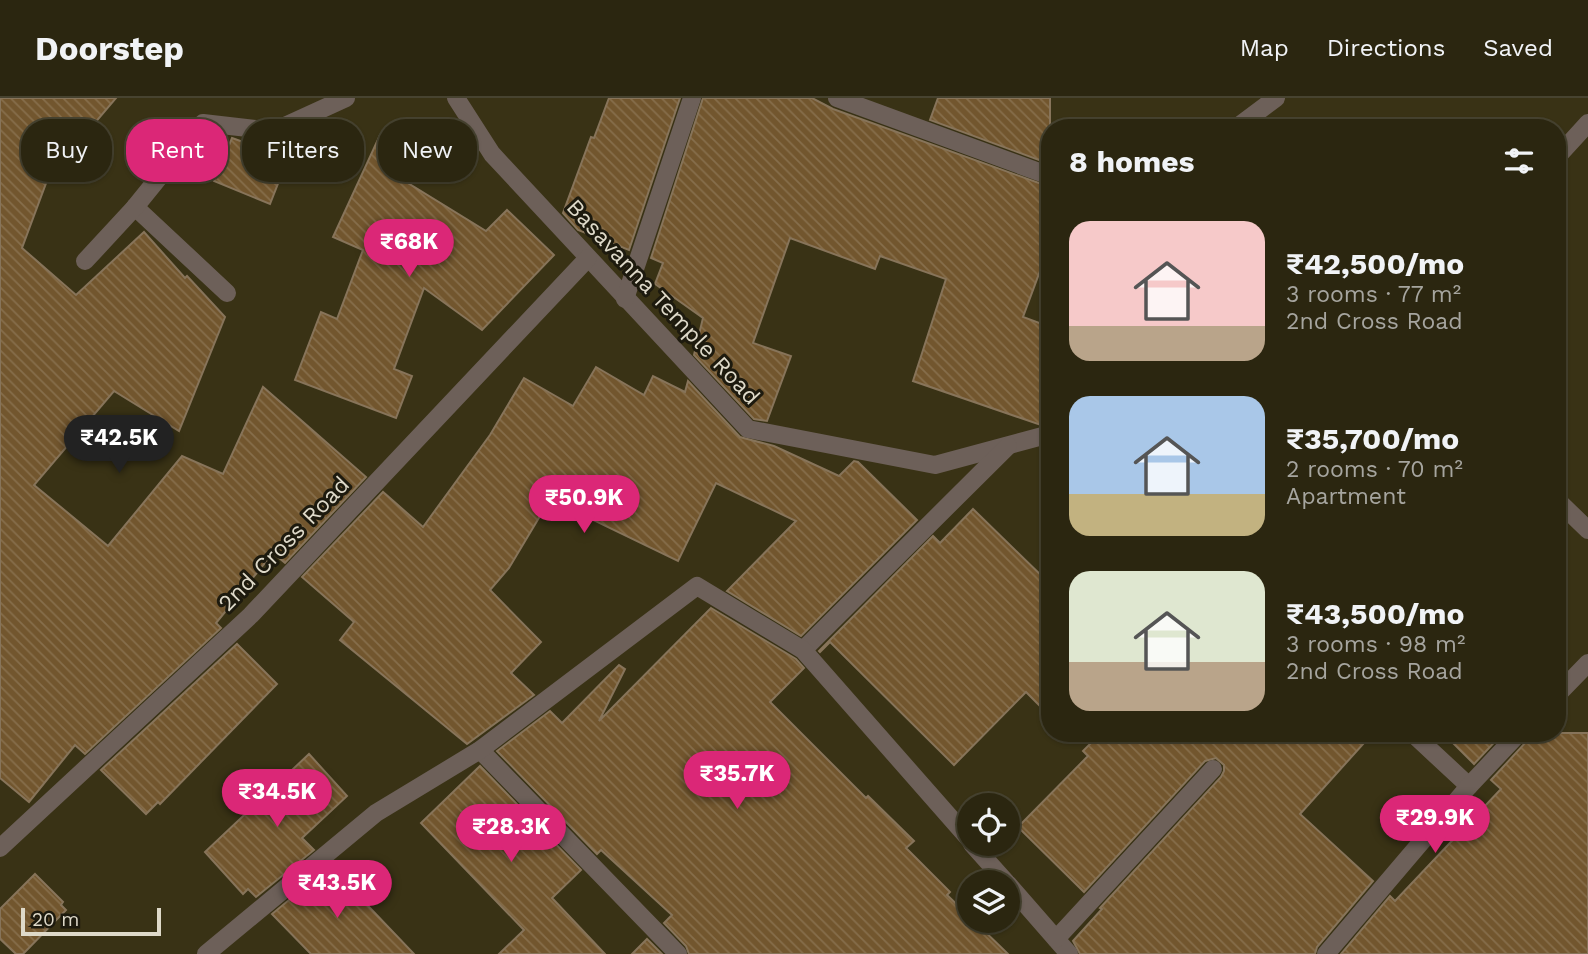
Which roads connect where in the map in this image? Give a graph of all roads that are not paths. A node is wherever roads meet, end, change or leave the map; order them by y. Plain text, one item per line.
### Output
1 (346, 98) edge
2 (456, 98) edge
3 (692, 98) edge
4 (837, 98) edge
5 (1276, 98) edge
6 (1248, 119) edge
7 (1588, 123) edge
8 (1566, 147) edge
9 (1041, 173) edge
10 (135, 207) junction
11 (588, 258) junction
12 (85, 261) dead end
13 (227, 293) dead end
14 (625, 299) junction
15 (1041, 437) edge
16 (1008, 446) junction
17 (1566, 509) edge
18 (1588, 530) edge
19 (803, 650) junction
20 (1588, 663) edge
21 (1566, 686) edge
22 (1422, 742) edge
23 (1511, 742) edge
24 (480, 750) junction
25 (1213, 769) dead end
26 (1469, 786) junction
27 (957, 826) edge
28 (0, 848) edge
29 (983, 856) edge
30 (996, 870) edge
31 (1020, 898) edge
32 (1056, 939) junction
33 (206, 954) edge
34 (678, 954) edge
35 (1069, 954) edge
36 (1326, 954) edge

1 - 10 street
2 - 11 street, Basavanna Temple Road
3 - 14 street
4 - 9 street
5 - 6 street
7 - 8 street
10 - 12 street
10 - 13 street
11 - 14 street, Basavanna Temple Road
11 - 28 street, 2nd Cross Road
14 - 16 street, Basavanna Temple Road
15 - 16 street, Basavanna Temple Road
16 - 19 street
17 - 18 street
19 - 24 street
19 - 27 street
20 - 21 street
22 - 26 street
23 - 26 street
24 - 33 street
24 - 34 street
25 - 32 street
26 - 36 street
29 - 30 street
31 - 32 street
32 - 35 street

